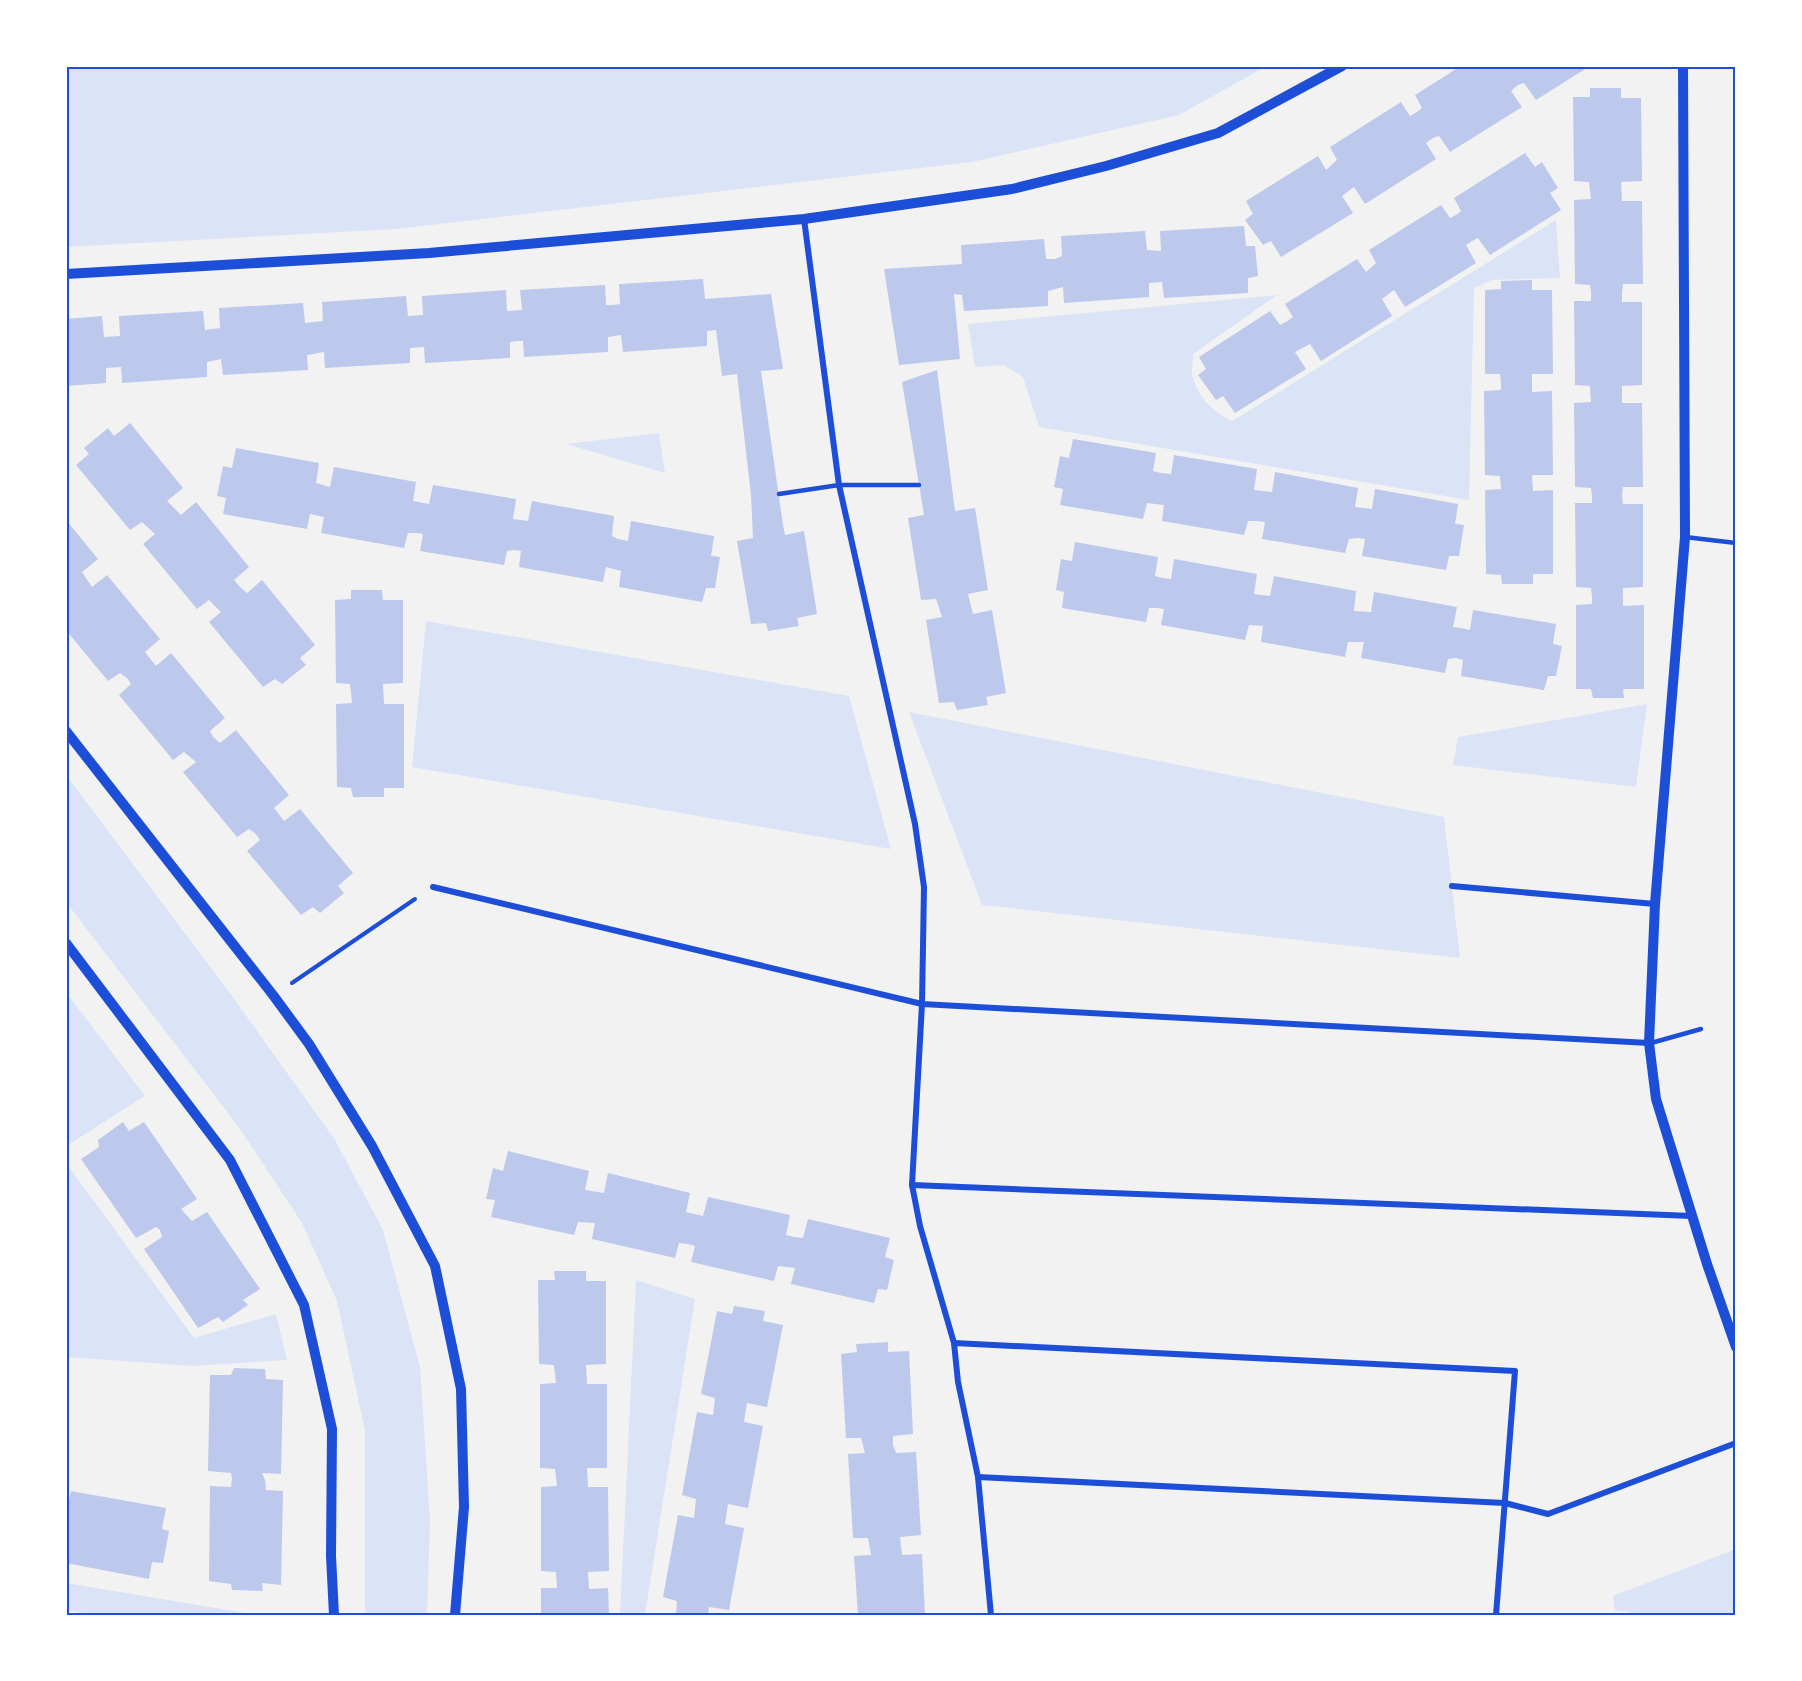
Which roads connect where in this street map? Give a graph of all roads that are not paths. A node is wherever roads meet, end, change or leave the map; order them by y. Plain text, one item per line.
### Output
1 (1342, 66) edge
2 (1683, 66) edge
3 (804, 219) junction
4 (66, 274) edge
5 (839, 485) junction
6 (919, 485) dead end
7 (779, 494) dead end
8 (1685, 537) junction
9 (1736, 543) edge
10 (66, 731) edge
11 (1452, 886) dead end
12 (433, 887) road end
13 (1655, 904) junction
14 (66, 943) edge
15 (922, 1004) junction
16 (1701, 1029) dead end
17 (1649, 1043) junction
18 (912, 1185) junction
19 (1692, 1216) junction
20 (954, 1343) junction
21 (1736, 1347) edge
22 (1736, 1443) edge
23 (978, 1477) junction
24 (1505, 1503) junction
25 (334, 1615) edge
26 (455, 1615) edge
27 (991, 1615) edge
28 (1496, 1615) edge

1 - 3 street
2 - 8 street
3 - 4 street
3 - 5 street
5 - 6 lane
5 - 7 lane
5 - 15 street
8 - 9 lane
8 - 13 street
10 - 26 street
11 - 13 street
12 - 15 street
13 - 17 street
14 - 25 street
15 - 17 street
15 - 18 street
16 - 17 lane
17 - 19 street
18 - 19 street
18 - 20 street
19 - 21 street
20 - 23 street
20 - 24 street
22 - 24 street
23 - 24 street
23 - 27 street
24 - 28 street

